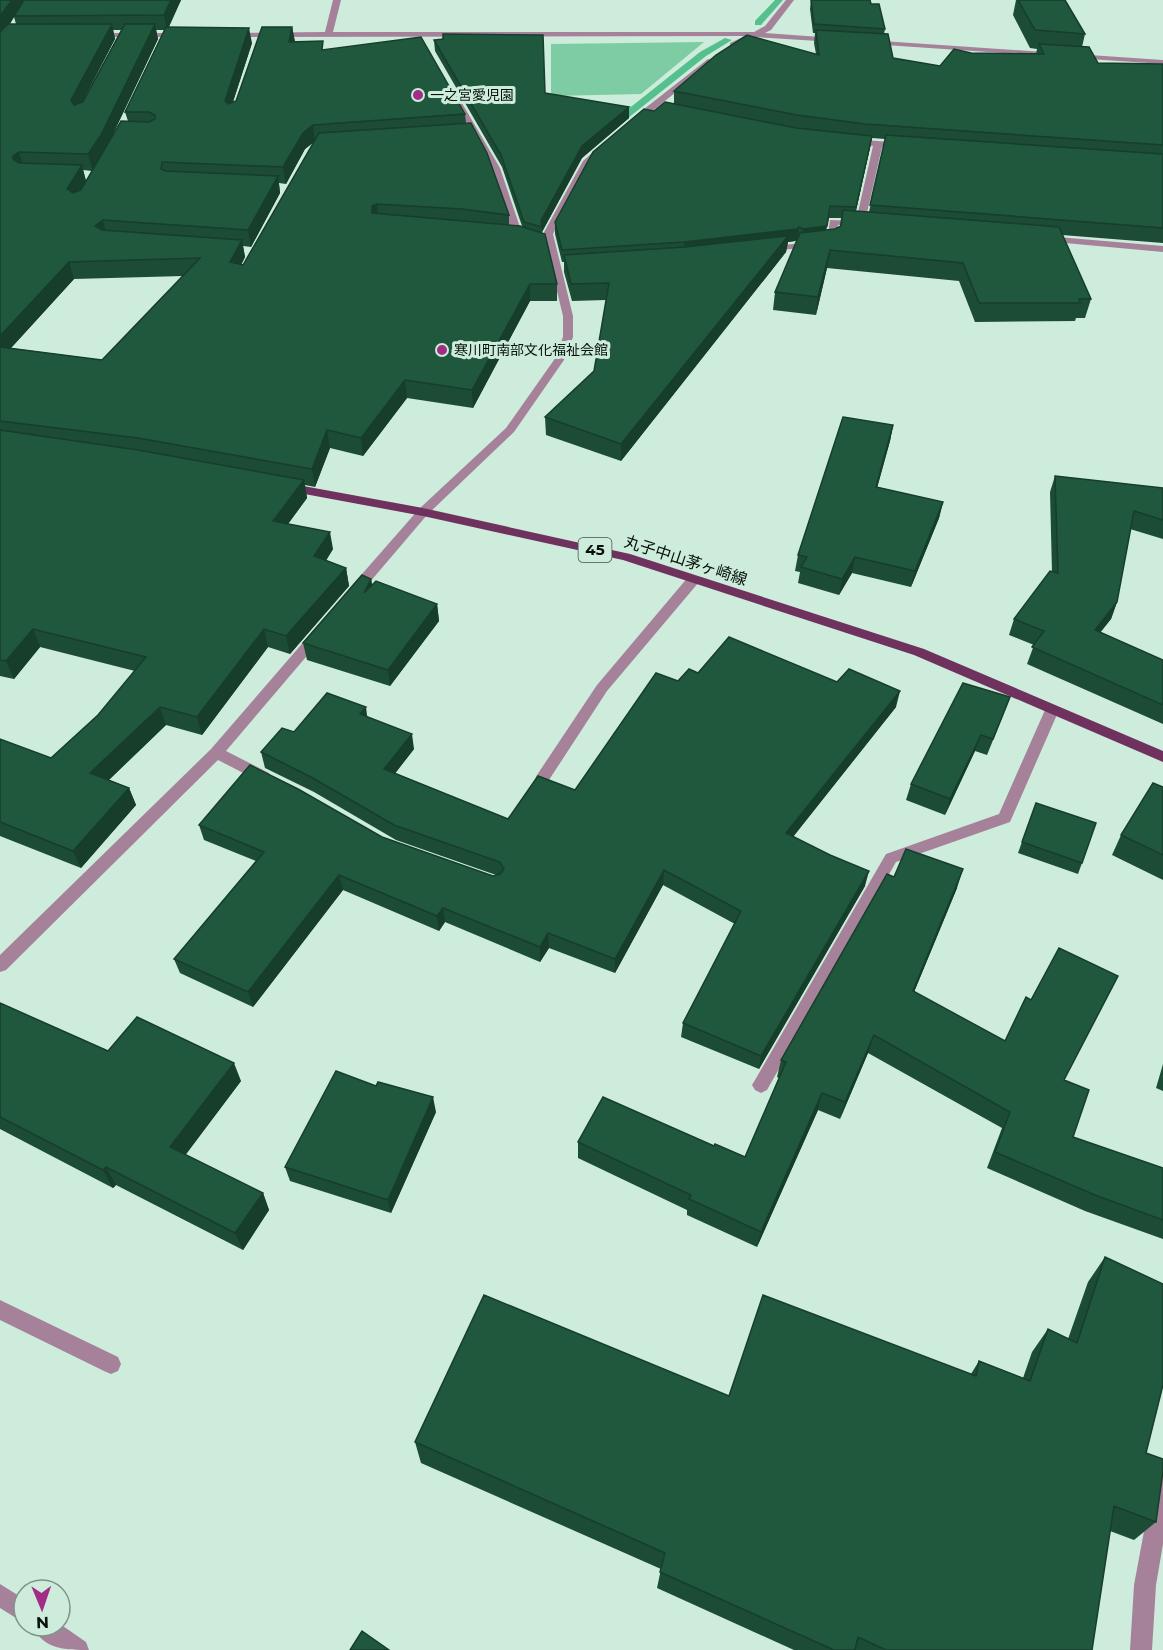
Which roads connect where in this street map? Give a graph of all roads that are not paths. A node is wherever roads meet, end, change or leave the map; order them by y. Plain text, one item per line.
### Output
1 (337, 0) edge
2 (790, 0) edge
3 (419, 34) junction
4 (753, 34) junction
5 (89, 35) edge
6 (124, 35) junction
7 (168, 35) junction
8 (191, 35) edge
9 (226, 35) edge
10 (261, 35) junction
11 (328, 35) junction
12 (846, 41) edge
13 (858, 41) edge
14 (118, 45) edge
15 (258, 45) edge
16 (425, 45) edge
17 (162, 46) edge
18 (1163, 62) edge
19 (447, 84) edge
20 (476, 134) junction
21 (465, 135) edge
22 (840, 140) edge
23 (878, 144) junction
24 (911, 146) edge
25 (860, 224) junction
26 (871, 225) edge
27 (508, 237) edge
28 (521, 238) junction
29 (1034, 238) edge
30 (552, 247) junction
31 (1163, 249) edge
32 (752, 252) edge
33 (271, 484) edge
34 (423, 512) junction
35 (694, 579) junction
36 (346, 601) edge
37 (323, 628) edge
38 (1052, 710) junction
39 (216, 753) junction
40 (1163, 757) edge
41 (542, 779) edge
42 (277, 783) edge
43 (0, 965) edge
44 (761, 1084) dead end
45 (0, 1310) edge
46 (111, 1364) dead end
47 (1163, 1483) edge
48 (61, 1638) edge
49 (78, 1650) edge
50 (1141, 1650) edge

1 - 11 street
2 - 4 street
3 - 4 street
3 - 11 street
3 - 16 street
4 - 12 street
4 - 30 street
5 - 6 street
6 - 7 street
6 - 14 street
7 - 8 street
7 - 17 street
9 - 10 street
10 - 11 street
10 - 15 street
13 - 18 street
19 - 20 street
20 - 21 street
20 - 28 street
22 - 23 street
23 - 24 street
23 - 25 street
25 - 26 street
25 - 32 street
27 - 28 street
28 - 30 street
29 - 31 street
30 - 34 street
33 - 34 main road, 丸子中山茅ヶ崎線 / 45
34 - 35 main road, 丸子中山茅ヶ崎線 / 45
34 - 36 street
35 - 38 main road, 丸子中山茅ヶ崎線 / 45
35 - 41 street
37 - 39 street
38 - 40 main road, 丸子中山茅ヶ崎線 / 45
38 - 44 street
39 - 42 street
39 - 43 street
45 - 46 street
47 - 50 street
48 - 49 street

